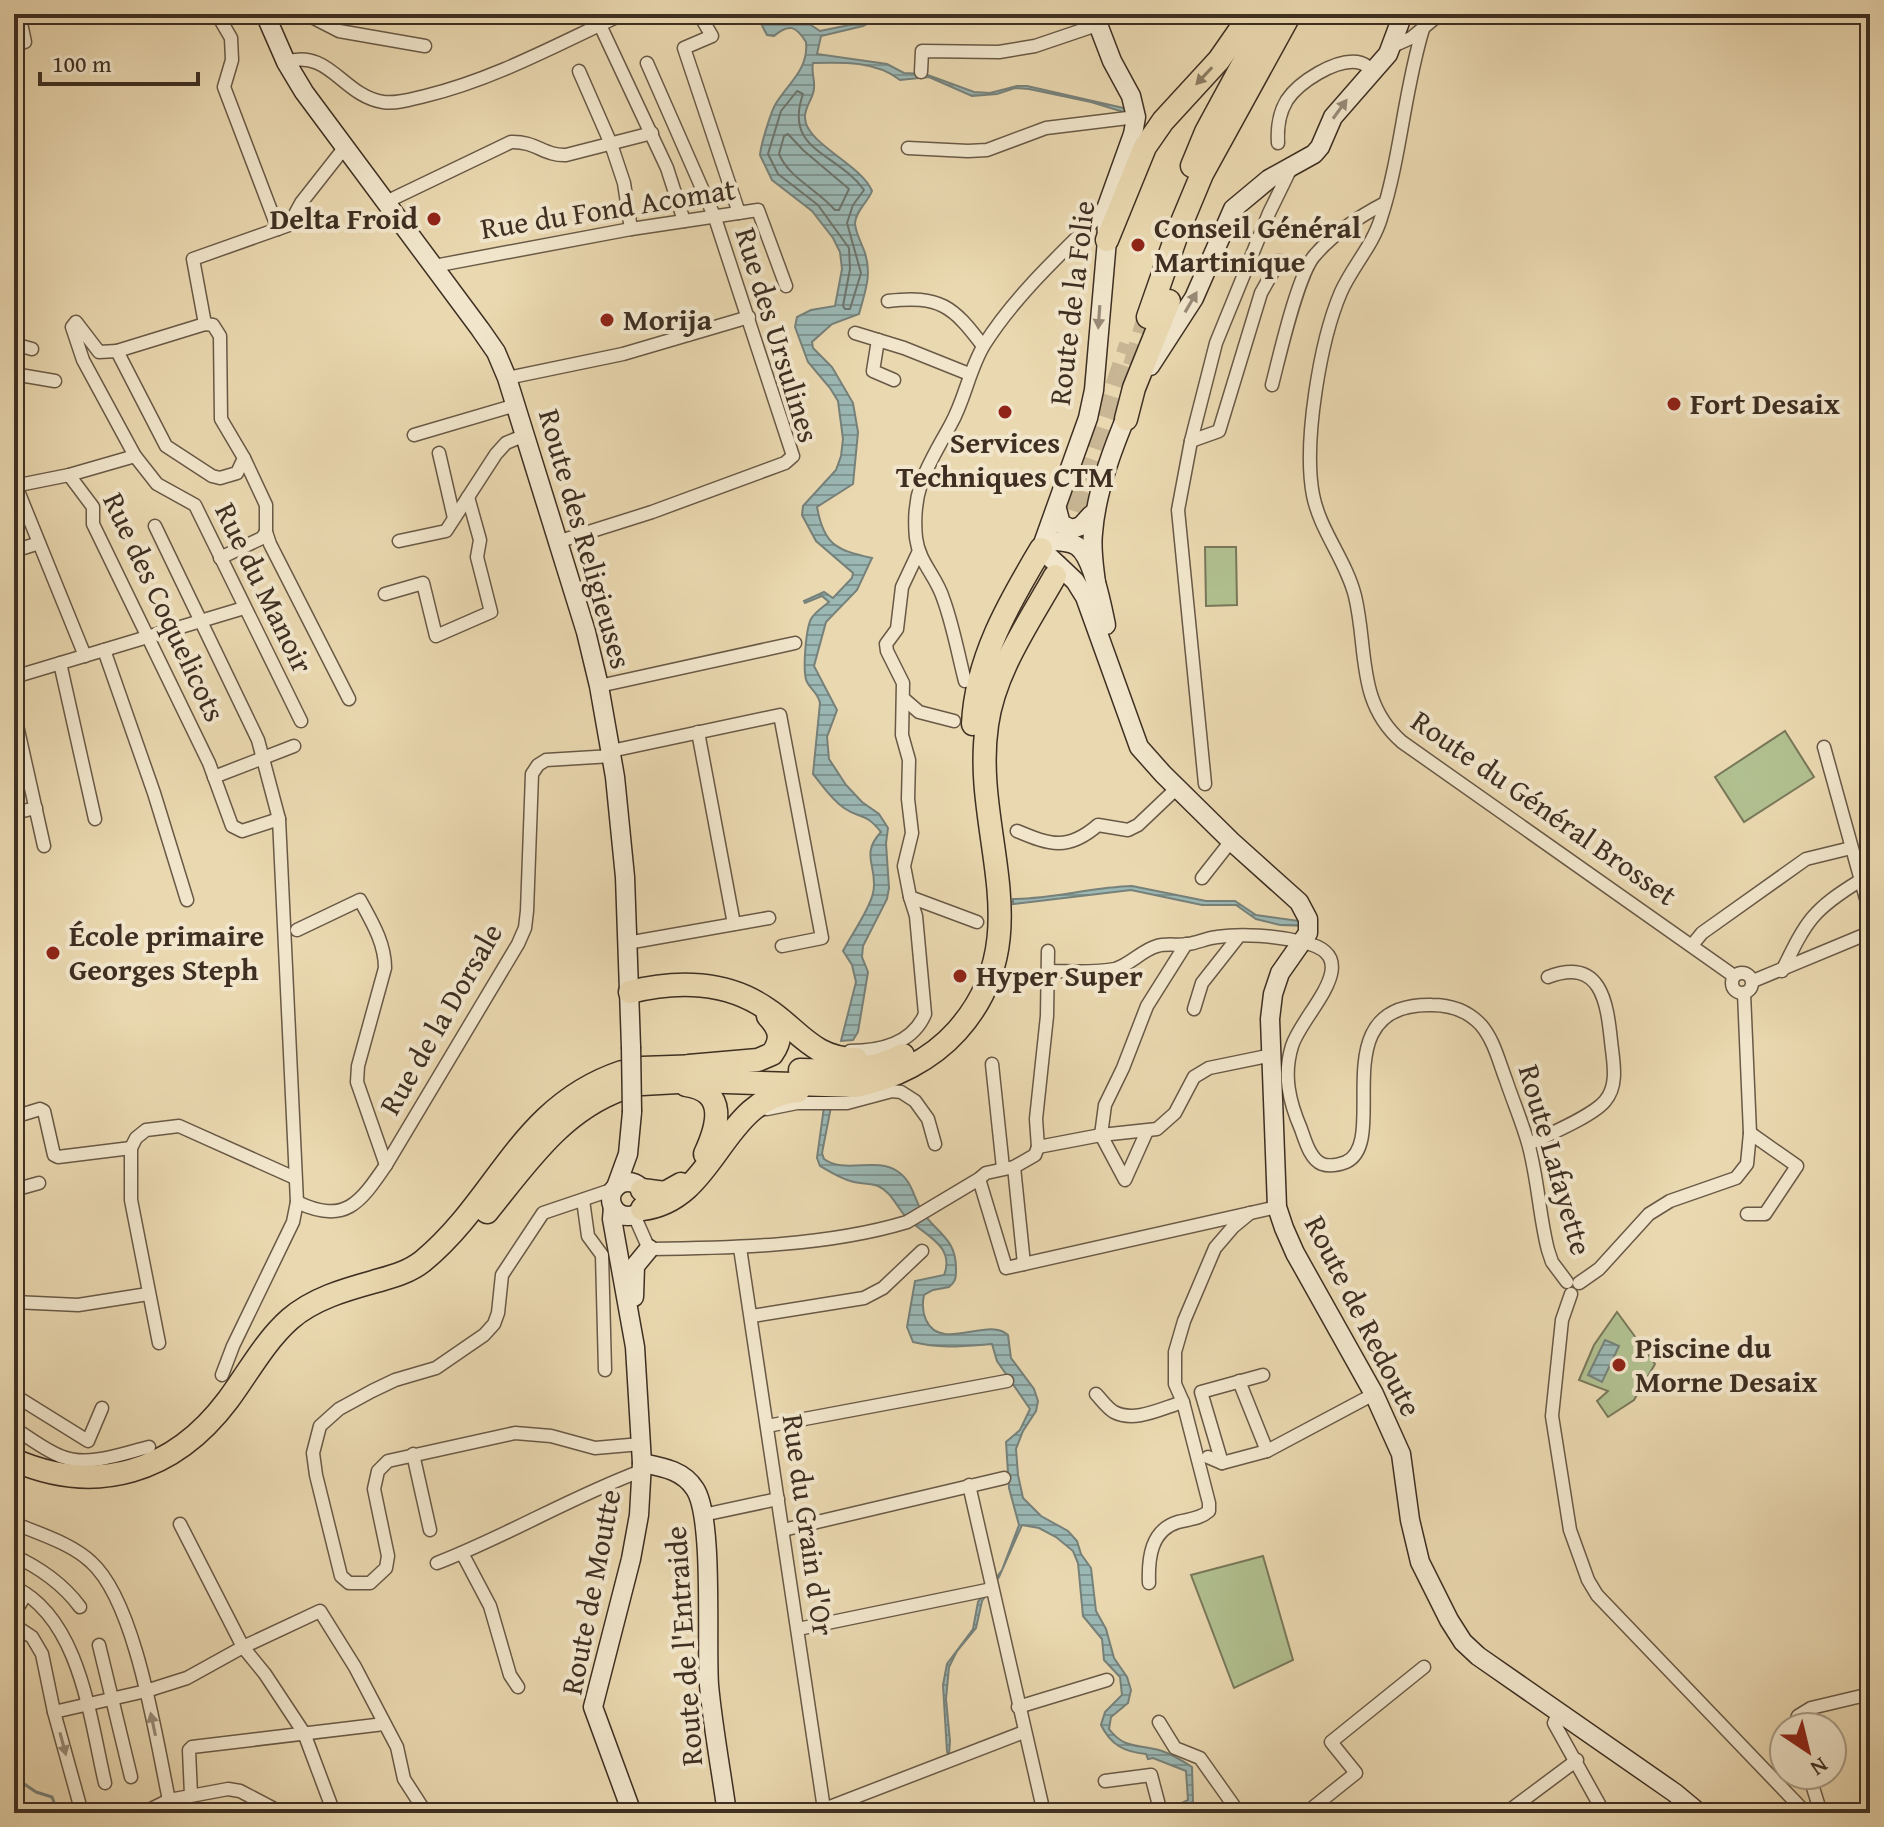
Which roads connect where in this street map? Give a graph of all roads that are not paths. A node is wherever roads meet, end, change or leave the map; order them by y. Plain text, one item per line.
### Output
1 (19, 14) edge
2 (217, 14) edge
3 (265, 14) edge
4 (306, 14) edge
5 (623, 14) edge
6 (699, 14) edge
7 (1251, 14) edge
8 (1270, 14) edge
9 (1290, 14) edge
10 (1403, 14) edge
11 (1440, 14) edge
12 (1095, 20) edge
13 (600, 25) junction
14 (1423, 29) junction
15 (25, 42) dead end
16 (1398, 44) junction
17 (425, 46) dead end
18 (1414, 57) junction
19 (286, 62) junction
20 (647, 63) dead end
21 (579, 71) dead end
22 (1373, 71) junction
23 (921, 72) dead end
24 (1136, 117) junction
25 (1226, 129) junction
26 (652, 133) junction
27 (1278, 143) dead end
28 (611, 144) junction
29 (345, 147) junction
30 (908, 148) dead end
31 (1292, 166) junction
32 (386, 202) junction
33 (1116, 202) junction
34 (1385, 203) junction
35 (739, 213) junction
36 (715, 218) junction
37 (684, 221) junction
38 (278, 229) junction
39 (631, 229) junction
40 (1107, 240) joint
41 (1279, 261) dead end
42 (434, 266) junction
43 (786, 286) dead end
44 (888, 301) dead end
45 (749, 317) junction
46 (205, 324) junction
47 (855, 333) dead end
48 (878, 340) junction
49 (14, 344) edge
50 (983, 346) junction
51 (32, 349) dead end
52 (117, 351) junction
53 (14, 374) edge
54 (969, 374) junction
55 (507, 378) junction
56 (894, 380) dead end
57 (55, 381) dead end
58 (1272, 385) dead end
59 (516, 405) junction
60 (1126, 419) junction
61 (414, 435) dead end
62 (525, 435) junction
63 (1191, 441) junction
64 (439, 453) dead end
65 (135, 456) junction
66 (244, 458) junction
67 (69, 475) junction
68 (15, 486) edge
69 (1103, 488) junction
70 (468, 497) junction
71 (1057, 509) junction
72 (1091, 515) junction
73 (454, 518) junction
74 (155, 526) dead end
75 (266, 532) junction
76 (399, 541) dead end
77 (557, 542) junction
78 (39, 543) junction
79 (14, 551) edge
80 (918, 553) junction
81 (1084, 553) junction
82 (220, 558) junction
83 (1051, 563) junction
84 (1096, 583) junction
85 (385, 594) dead end
86 (244, 608) junction
87 (200, 621) junction
88 (147, 637) junction
89 (795, 643) dead end
90 (104, 650) junction
91 (85, 656) junction
92 (60, 663) junction
93 (14, 677) edge
94 (965, 681) dead end
95 (599, 686) junction
96 (349, 699) dead end
97 (904, 699) junction
98 (1121, 699) junction
99 (14, 712) edge
100 (301, 721) dead end
101 (964, 722) junction
102 (698, 732) junction
103 (294, 746) dead end
104 (1824, 747) dead end
105 (611, 754) junction
106 (263, 758) junction
107 (214, 777) junction
108 (1205, 784) dead end
109 (1177, 788) junction
110 (36, 808) junction
111 (14, 813) edge
112 (95, 819) dead end
113 (279, 819) junction
114 (1017, 831) dead end
115 (1231, 841) junction
116 (44, 846) dead end
117 (1851, 848) junction
118 (1202, 878) dead end
119 (1861, 880) junction
120 (910, 897) junction
121 (187, 900) dead end
122 (1870, 913) edge
123 (769, 918) dead end
124 (1870, 921) edge
125 (977, 922) dead end
126 (734, 924) junction
127 (297, 930) dead end
128 (1239, 936) junction
129 (1867, 938) edge
130 (1303, 942) junction
131 (627, 943) junction
132 (1186, 944) junction
133 (1693, 944) junction
134 (782, 946) dead end
135 (1048, 951) dead end
136 (1048, 971) junction
137 (1782, 971) junction
138 (1734, 976) junction
139 (1548, 977) dead end
140 (1753, 981) junction
141 (630, 992) junction
142 (1744, 993) junction
143 (750, 999) junction
144 (1194, 1009) dead end
145 (779, 1037) junction
146 (825, 1049) junction
147 (1272, 1055) junction
148 (897, 1058) junction
149 (992, 1064) dead end
150 (689, 1066) junction
151 (637, 1079) junction
152 (843, 1087) junction
153 (717, 1115) junction
154 (14, 1117) edge
155 (743, 1119) junction
156 (1147, 1131) junction
157 (1750, 1133) junction
158 (1101, 1135) junction
159 (935, 1144) dead end
160 (1529, 1144) junction
161 (1038, 1147) junction
162 (131, 1148) junction
163 (628, 1154) junction
164 (386, 1165) junction
165 (1008, 1167) junction
166 (295, 1178) junction
167 (979, 1179) junction
168 (39, 1183) dead end
169 (14, 1190) edge
170 (613, 1196) junction
171 (583, 1200) junction
172 (297, 1202) junction
173 (638, 1204) junction
174 (1277, 1207) junction
175 (1252, 1211) junction
176 (1747, 1214) dead end
177 (617, 1243) junction
178 (647, 1243) junction
179 (740, 1248) junction
180 (922, 1251) dead end
181 (1024, 1264) junction
182 (1572, 1286) junction
183 (148, 1294) junction
184 (14, 1302) edge
185 (752, 1316) junction
186 (159, 1343) dead end
187 (635, 1347) junction
188 (605, 1370) dead end
189 (222, 1375) dead end
190 (1263, 1375) dead end
191 (1007, 1381) dead end
192 (1239, 1381) junction
193 (1096, 1394) dead end
194 (1374, 1394) junction
195 (14, 1395) edge
196 (1183, 1402) junction
197 (102, 1408) dead end
198 (767, 1426) junction
199 (14, 1428) edge
200 (149, 1447) dead end
201 (1267, 1451) junction
202 (413, 1454) junction
203 (1208, 1457) dead end
204 (641, 1459) junction
205 (14, 1460) edge
206 (1222, 1463) junction
207 (14, 1473) edge
208 (1004, 1478) dead end
209 (969, 1485) junction
210 (778, 1499) junction
211 (703, 1515) junction
212 (14, 1523) edge
213 (180, 1524) dead end
214 (430, 1530) dead end
215 (783, 1530) junction
216 (462, 1553) junction
217 (14, 1556) edge
218 (437, 1563) dead end
219 (1149, 1583) dead end
220 (14, 1587) edge
221 (992, 1589) junction
222 (26, 1594) junction
223 (80, 1607) dead end
224 (14, 1614) edge
225 (14, 1625) edge
226 (798, 1629) junction
227 (99, 1645) dead end
228 (243, 1647) junction
229 (1424, 1667) dead end
230 (1107, 1680) dead end
231 (518, 1687) dead end
232 (146, 1691) junction
233 (1870, 1694) edge
234 (112, 1699) junction
235 (86, 1706) junction
236 (1018, 1707) junction
237 (1806, 1711) edge
238 (54, 1712) junction
239 (1558, 1713) junction
240 (1159, 1722) dead end
241 (384, 1724) junction
242 (1024, 1732) junction
243 (304, 1733) junction
244 (1577, 1760) junction
245 (131, 1777) dead end
246 (1105, 1781) dead end
247 (105, 1783) dead end
248 (1814, 1791) edge
249 (192, 1795) junction
250 (169, 1800) junction
251 (819, 1811) edge
252 (147, 1812) edge
253 (82, 1813) edge
254 (282, 1813) edge
255 (334, 1813) edge
256 (426, 1813) edge
257 (632, 1813) edge
258 (727, 1813) edge
259 (1044, 1813) edge
260 (1161, 1813) edge
261 (1239, 1813) edge
262 (1306, 1813) edge
263 (1506, 1813) edge
264 (1604, 1813) edge
265 (1699, 1813) edge
266 (1806, 1813) edge
267 (1821, 1813) edge

1 - 15 street
2 - 38 street
3 - 19 main road, Route des Religieuses
4 - 17 street
5 - 13 street
6 - 35 street
7 -> 33 highway
8 - 25 highway
9 - 25 highway
10 - 16 main road
11 - 14 street
12 - 23 street
12 - 24 main road
13 - 19 street
13 - 26 street
14 - 16 street
14 - 18 street, Route du Général Brosset
16 - 18 street
16 - 22 main road
18 - 34 street, Route du Général Brosset
19 - 29 main road, Route des Religieuses
20 - 36 street, Rue des Ursulines
21 - 28 street
22 - 27 street
31 -> 22 main road
24 - 30 street
24 - 33 main road, Route de la Folie
25 - 60 highway
26 - 28 street
26 - 37 street
28 - 32 street
28 - 39 street
29 - 32 main road, Route des Religieuses
29 - 38 street
60 -> 31 main road
31 - 63 street
32 - 42 main road, Route des Religieuses
33 - 40 highway
33 - 50 street
34 - 58 street
34 - 133 street, Route du Général Brosset
35 - 36 street, Rue du Fond Acomat
35 - 43 street, Rue du Fond Acomat
36 - 37 street, Rue du Fond Acomat
36 - 45 street, Rue des Ursulines
37 - 39 street, Rue du Fond Acomat
38 - 46 street
39 - 42 street, Rue du Fond Acomat
40 -> 71 main road, Route de la Folie
41 - 63 street
42 - 55 main road, Route des Religieuses
44 - 50 street
45 - 55 street
45 - 77 street, Rue des Ursulines
46 - 52 street
46 - 66 street
47 - 48 street
48 - 54 street
48 - 56 street
49 - 51 street
50 - 54 street
52 - 65 street, Rue du Manoir
52 - 66 street
53 - 57 street
54 - 80 street
55 - 59 main road, Route des Religieuses
59 - 61 street
59 - 62 main road, Route des Religieuses
60 - 69 main road
62 - 70 street
62 - 77 main road, Route des Religieuses
63 - 108 street
64 - 73 street
65 - 67 street
65 - 82 street, Rue du Manoir
66 - 75 street
67 - 68 street
67 - 88 street, Rue des Coquelicots
68 - 78 street
69 - 72 main road
69 - 84 main road
70 - 73 street
70 - 85 street
71 - 72 main road
71 - 83 main road, Route de la Folie
72 - 81 main road
73 - 76 street
74 - 87 street
75 - 82 street
75 - 96 street
77 - 95 main road, Route des Religieuses
78 - 79 street
78 - 91 street
80 - 94 street
80 - 97 street
81 - 83 main road
81 - 83 main road
81 - 84 main road
82 - 86 street, Rue du Manoir
83 - 98 main road
83 - 101 highway
83 - 152 highway
84 - 98 main road
86 - 87 street
86 - 100 street, Rue du Manoir
87 - 88 street
87 - 106 street
88 - 90 street
88 - 107 street, Rue des Coquelicots
89 - 95 street
90 - 91 street
90 - 121 street
91 - 92 street
92 - 93 street
92 - 112 street
95 - 105 main road, Route des Religieuses
97 - 101 street
97 - 120 street
98 - 109 main road
99 - 110 street
101 - 148 highway
102 - 105 street, Rue de la Dorsale
102 - 126 street
102 - 134 street, Rue de la Dorsale
103 - 106 street
104 - 117 street
105 - 131 main road, Route des Religieuses
105 - 164 street, Rue de la Dorsale
106 - 107 street
106 - 113 street
107 - 113 street, Rue des Coquelicots
109 - 114 street
109 - 115 main road
110 - 111 street
110 - 116 street
113 - 166 street
115 - 118 street
115 - 130 main road
117 - 119 street
117 - 133 street
119 - 122 street
119 - 137 street
120 - 125 street
120 - 146 street
123 - 126 street
124 - 129 street
126 - 131 street
127 - 164 street
128 - 130 street
128 - 132 street
128 - 144 street
129 - 137 street
130 - 147 main road, Route de Redoute
130 - 160 street, Route Lafayette
131 - 141 main road, Route des Religieuses
132 - 136 street
132 - 158 street
133 - 138 street, Route du Général Brosset
135 - 136 street
136 - 161 street
137 - 140 street
138 - 140 street
138 - 142 street
139 - 160 street
140 - 142 street
141 - 143 highway
141 - 163 main road, Route des Religieuses, bridge
142 - 157 street
143 - 145 highway
143 - 146 highway
145 - 146 highway
145 - 150 highway
146 - 148 highway
147 - 156 street
147 - 174 main road, Route de Redoute
148 - 150 highway
149 - 165 street
150 - 151 highway
151 - 152 highway
151 - 153 highway
151 - 205 highway
151 - 207 highway
152 - 155 highway
153 - 155 street
153 - 173 highway
154 - 162 street
155 - 159 street
155 - 173 highway
156 - 158 street
156 - 158 street
157 - 176 street
157 - 182 street
158 - 161 street
160 - 182 street, Route Lafayette
161 - 165 street
162 - 166 street
162 - 183 street
163 - 170 main road, Route des Religieuses
163 - 173 main road, Route des Religieuses
164 - 172 street, Rue de la Dorsale
165 - 167 street
165 - 181 street
166 - 172 street
167 - 179 street
167 - 181 street
168 - 169 street
170 - 171 street
170 - 173 main road
170 - 173 main road
170 - 177 main road, Route des Religieuses
171 - 188 street
171 - 202 street
172 - 189 street
173 - 177 main road
173 - 178 street
174 - 175 street
174 - 194 main road, Route de Redoute
175 - 181 street
175 - 196 street
177 - 187 main road, Route des Religieuses
178 - 179 street
178 - 187 main road
179 - 185 street, Rue du Grain d'Or
180 - 185 street
182 - 266 street
183 - 184 street
183 - 186 street
185 - 198 street, Rue du Grain d'Or
187 - 204 main road, Route des Religieuses
190 - 192 street
191 - 198 street
192 - 201 street
192 - 206 street
193 - 196 street
194 - 201 street
194 - 239 main road, Route de Redoute
195 - 197 street
196 - 219 street
198 - 210 street, Rue du Grain d'Or
199 - 200 street
201 - 206 street
202 - 204 street
202 - 214 street
203 - 206 street
204 - 211 main road, Route de l'Entraide
204 - 216 street
204 - 257 main road, Route de Moutte
208 - 209 street
209 - 215 street
209 - 221 street
210 - 211 street
210 - 215 street, Rue du Grain d'Or
211 - 258 main road, Route de l'Entraide
212 - 232 street
213 - 228 street
215 - 226 street, Rue du Grain d'Or
216 - 218 street
216 - 231 street
217 - 223 street
220 - 222 street
221 - 226 street
221 - 236 street
222 - 224 street
222 - 235 street
225 - 238 street
226 - 251 street, Rue du Grain d'Or
227 - 234 street
228 - 232 street
228 - 241 street
228 - 243 street
229 - 262 street
230 - 236 street
232 - 234 street
250 -> 232 street
233 - 237 street
234 - 235 street
234 - 245 street
235 - 238 street
235 - 247 street
236 - 242 street
238 -> 253 street
239 - 244 street
239 - 265 main road, Route de Redoute
240 - 261 street
241 - 243 street
241 - 256 street
242 - 251 street
242 - 259 street
243 - 249 street
243 - 255 street
244 - 263 street
244 - 264 street
246 - 260 street
248 - 267 street
249 - 250 street
249 - 254 street
250 - 252 street

